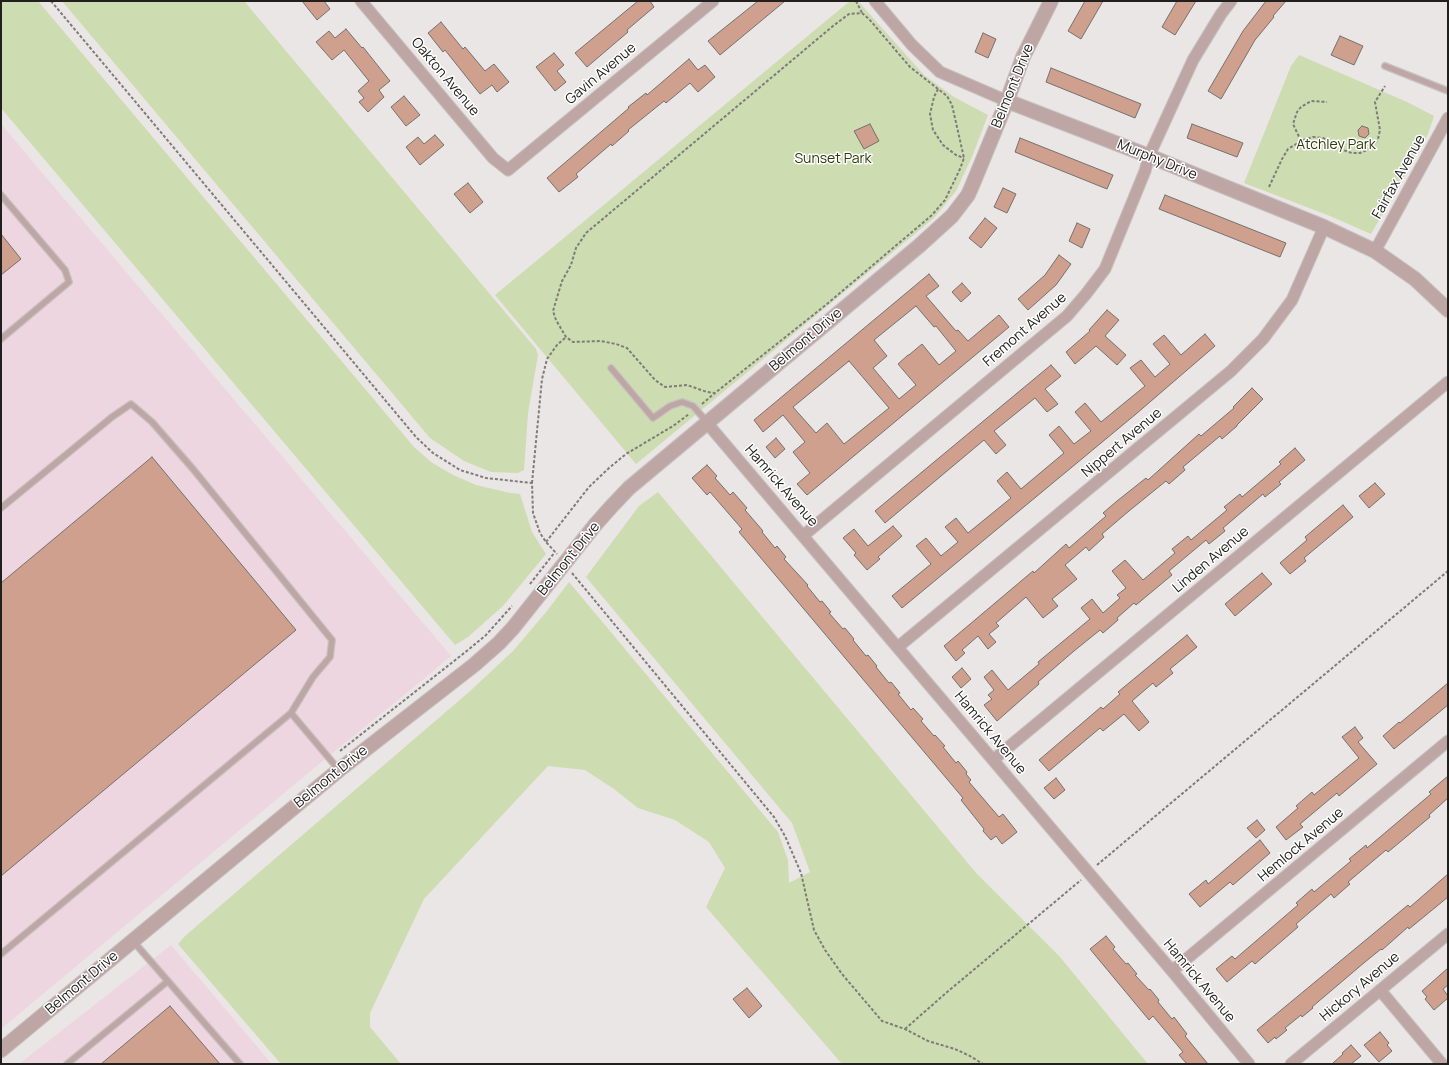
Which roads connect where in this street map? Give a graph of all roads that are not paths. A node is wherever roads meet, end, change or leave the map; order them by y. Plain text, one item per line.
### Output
1 (361, 1) edge
2 (713, 1) edge
3 (875, 1) edge
4 (1050, 1) edge
5 (1231, 1) edge
6 (1385, 66) dead end
7 (1448, 91) edge
8 (1007, 101) junction
9 (1448, 118) edge
10 (1445, 133) edge
11 (1149, 156) junction
12 (508, 170) joint
13 (1, 195) edge
14 (1324, 227) junction
15 (1375, 251) junction
16 (1448, 310) edge
17 (1, 339) edge
18 (611, 368) dead end
19 (1448, 382) edge
20 (707, 423) junction
21 (1, 508) edge
22 (804, 535) junction
23 (898, 647) junction
24 (291, 713) junction
25 (1448, 741) edge
26 (993, 760) junction
27 (339, 770) junction
28 (1448, 934) edge
29 (133, 941) junction
30 (1, 954) edge
31 (1172, 971) junction
32 (168, 981) junction
33 (1380, 990) junction
34 (1, 1050) edge
35 (67, 1064) edge
36 (240, 1064) edge
37 (1249, 1064) edge
38 (1291, 1064) edge
39 (1442, 1064) edge

1 - 12 street, Oakton Avenue
2 - 12 street, Gavin Avenue
3 - 8 street, Murphy Drive
4 - 8 street, Belmont Drive
5 - 11 street, Fremont Avenue
6 - 7 lane
8 - 11 street, Murphy Drive
8 - 20 street, Belmont Drive
9 - 10 street, Fairfax Avenue
10 - 15 street, Fairfax Avenue
11 - 14 street, Murphy Drive
11 - 22 street, Fremont Avenue
13 - 17 lane
14 - 15 street, Murphy Drive
14 - 23 street, Nippert Avenue
15 - 16 street, Murphy Drive
18 - 20 lane
19 - 26 street, Linden Avenue
20 - 22 street, Hamrick Avenue
20 - 27 street, Belmont Drive
21 - 24 lane
22 - 23 street, Hamrick Avenue
23 - 26 street, Hamrick Avenue
24 - 27 lane
24 - 30 lane
25 - 31 street, Hemlock Avenue
26 - 31 street, Hamrick Avenue
27 - 29 street, Belmont Drive
28 - 33 street, Hickory Avenue
29 - 32 lane
29 - 34 street, Belmont Drive
31 - 37 street, Hamrick Avenue
32 - 35 lane
32 - 36 lane
33 - 38 street, Hickory Avenue
33 - 39 street

